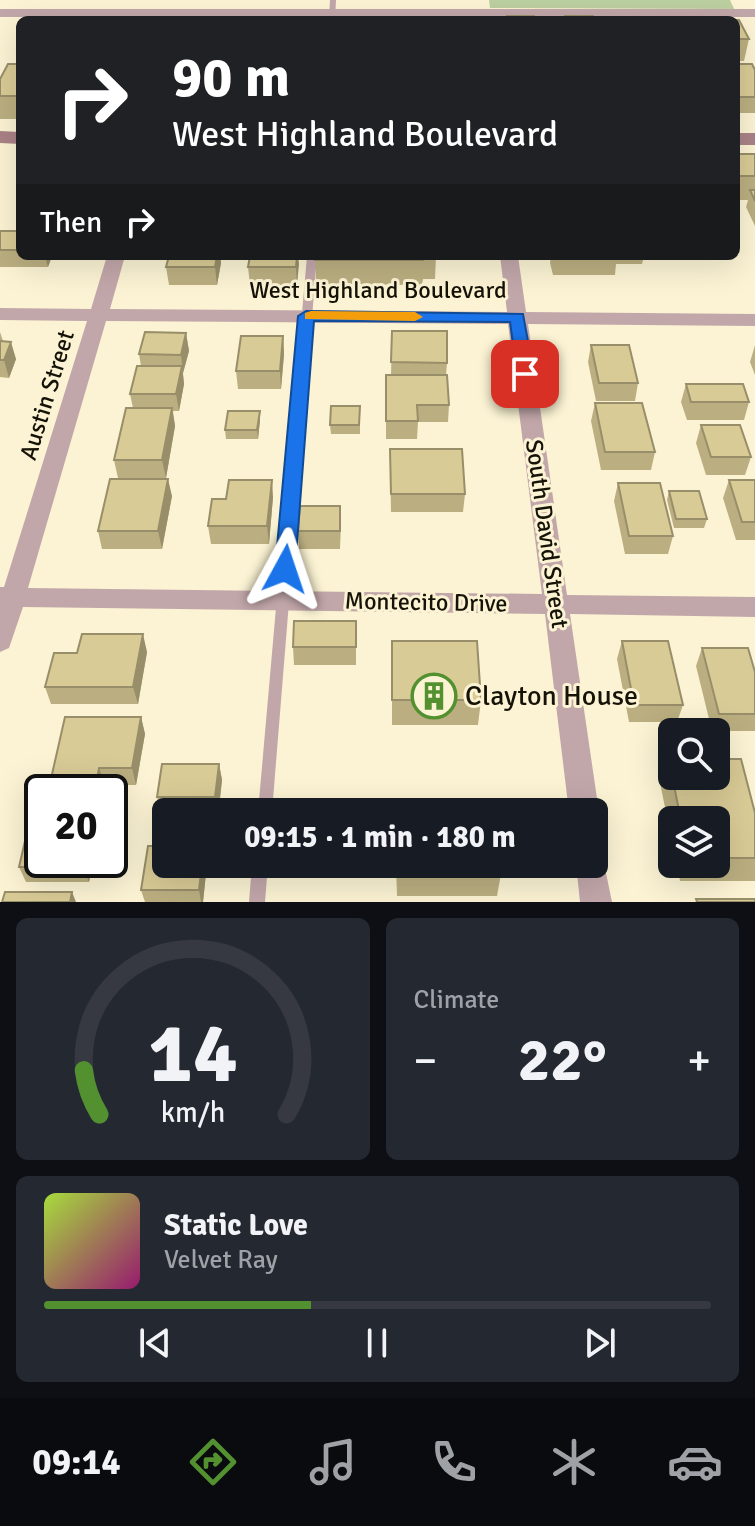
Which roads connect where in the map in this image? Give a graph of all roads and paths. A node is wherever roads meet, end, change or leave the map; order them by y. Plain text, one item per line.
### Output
1 (190, 11) edge
2 (332, 11) edge
3 (0, 13) edge
4 (755, 13) edge
5 (453, 16) edge
6 (546, 16) edge
7 (115, 260) edge
8 (312, 260) edge
9 (510, 260) edge
10 (0, 314) edge
11 (98, 315) junction
12 (306, 316) junction
13 (518, 317) junction
14 (755, 320) edge
15 (7, 598) edge
16 (283, 600) junction
17 (556, 603) junction
18 (755, 607) edge
19 (0, 641) edge
20 (266, 798) edge
21 (582, 798) edge
22 (259, 878) edge
23 (593, 878) edge
24 (257, 902) edge
25 (596, 902) edge

1 - 2 street
1 - 3 street
2 - 5 street
4 - 6 street
7 - 11 street, Austin Street
8 - 12 lane
9 - 13 street, South David Street
10 - 11 street, West Highland Boulevard
11 - 12 street, West Highland Boulevard
11 - 15 street, Austin Street
12 - 13 street, West Highland Boulevard
12 - 16 lane
13 - 14 street, West Highland Boulevard
13 - 17 street, South David Street
15 - 16 street, Montecito Drive
15 - 19 street, Austin Street
16 - 17 street, Montecito Drive
16 - 20 lane
17 - 18 street, Montecito Drive
17 - 21 street, South David Street
22 - 24 lane
23 - 25 street

